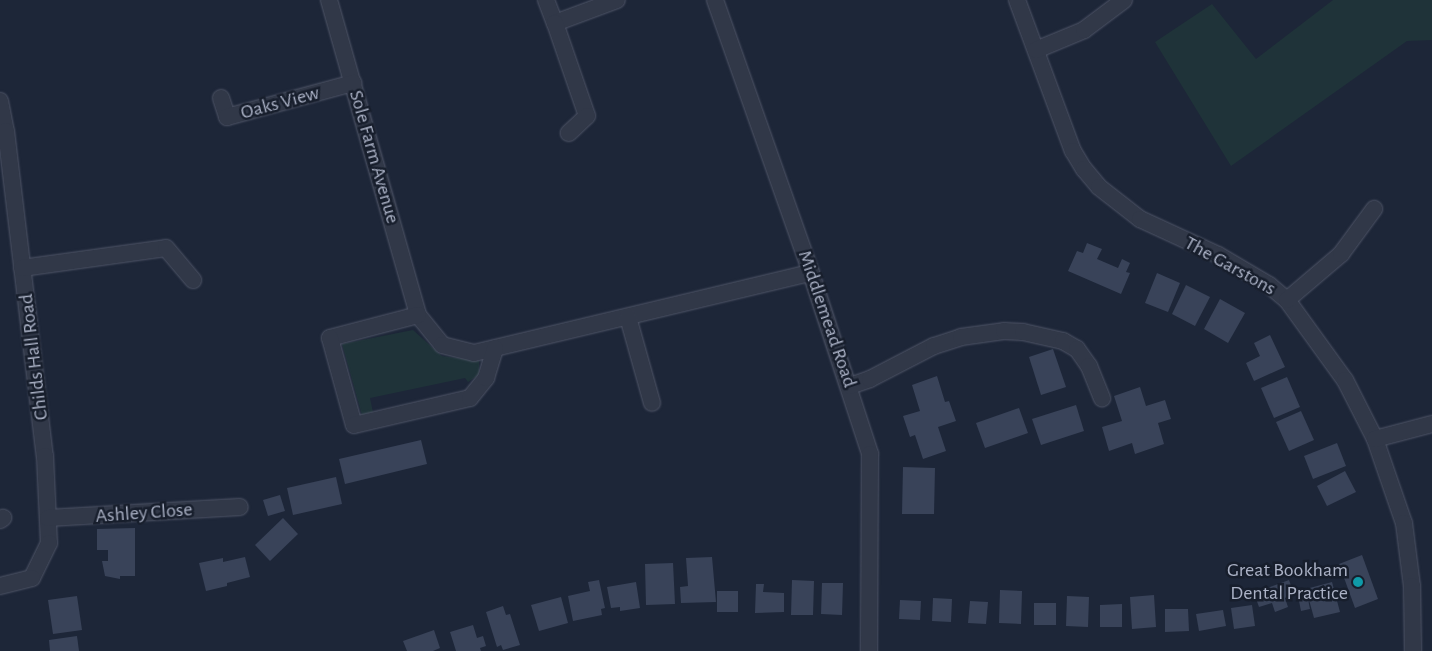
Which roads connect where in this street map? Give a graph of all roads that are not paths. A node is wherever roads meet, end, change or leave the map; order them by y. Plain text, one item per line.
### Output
1 (329, 0) edge
2 (546, 0) edge
3 (618, 0) edge
4 (715, 0) edge
5 (1016, 0) edge
6 (1124, 0) edge
7 (555, 23) junction
8 (1036, 50) junction
9 (353, 83) junction
10 (221, 98) dead end
11 (0, 101) edge
12 (569, 133) dead end
13 (7, 209) edge
14 (1374, 209) dead end
15 (22, 268) junction
16 (812, 273) junction
17 (193, 280) dead end
18 (1287, 300) junction
19 (418, 315) junction
20 (628, 316) junction
21 (495, 348) junction
22 (850, 386) junction
23 (1102, 398) dead end
24 (652, 402) dead end
25 (1432, 424) edge
26 (1376, 440) junction
27 (240, 507) dead end
28 (48, 518) junction
29 (0, 586) edge
30 (869, 651) edge
31 (1413, 651) edge

1 - 9 street, Sole Farm Avenue
2 - 7 street
3 - 7 street
4 - 16 street, Middlemead Road
5 - 8 street, The Garstons
6 - 8 street
7 - 12 street
8 - 18 street, The Garstons
9 - 10 street, Oaks View
9 - 19 street, Sole Farm Avenue
11 - 13 street, Childs Hall Road
13 - 15 street, Childs Hall Road
14 - 18 street
15 - 17 street
15 - 28 street, Childs Hall Road
16 - 20 street, Sole Farm Avenue
16 - 22 street, Middlemead Road
18 - 26 street, The Garstons
19 - 21 street, Sole Farm Avenue
19 - 21 street
20 - 21 street, Sole Farm Avenue
20 - 24 street
22 - 23 street
22 - 30 street, Middlemead Road
25 - 26 street
26 - 31 street, The Garstons
27 - 28 street, Ashley Close
28 - 29 street, Childs Hall Road

